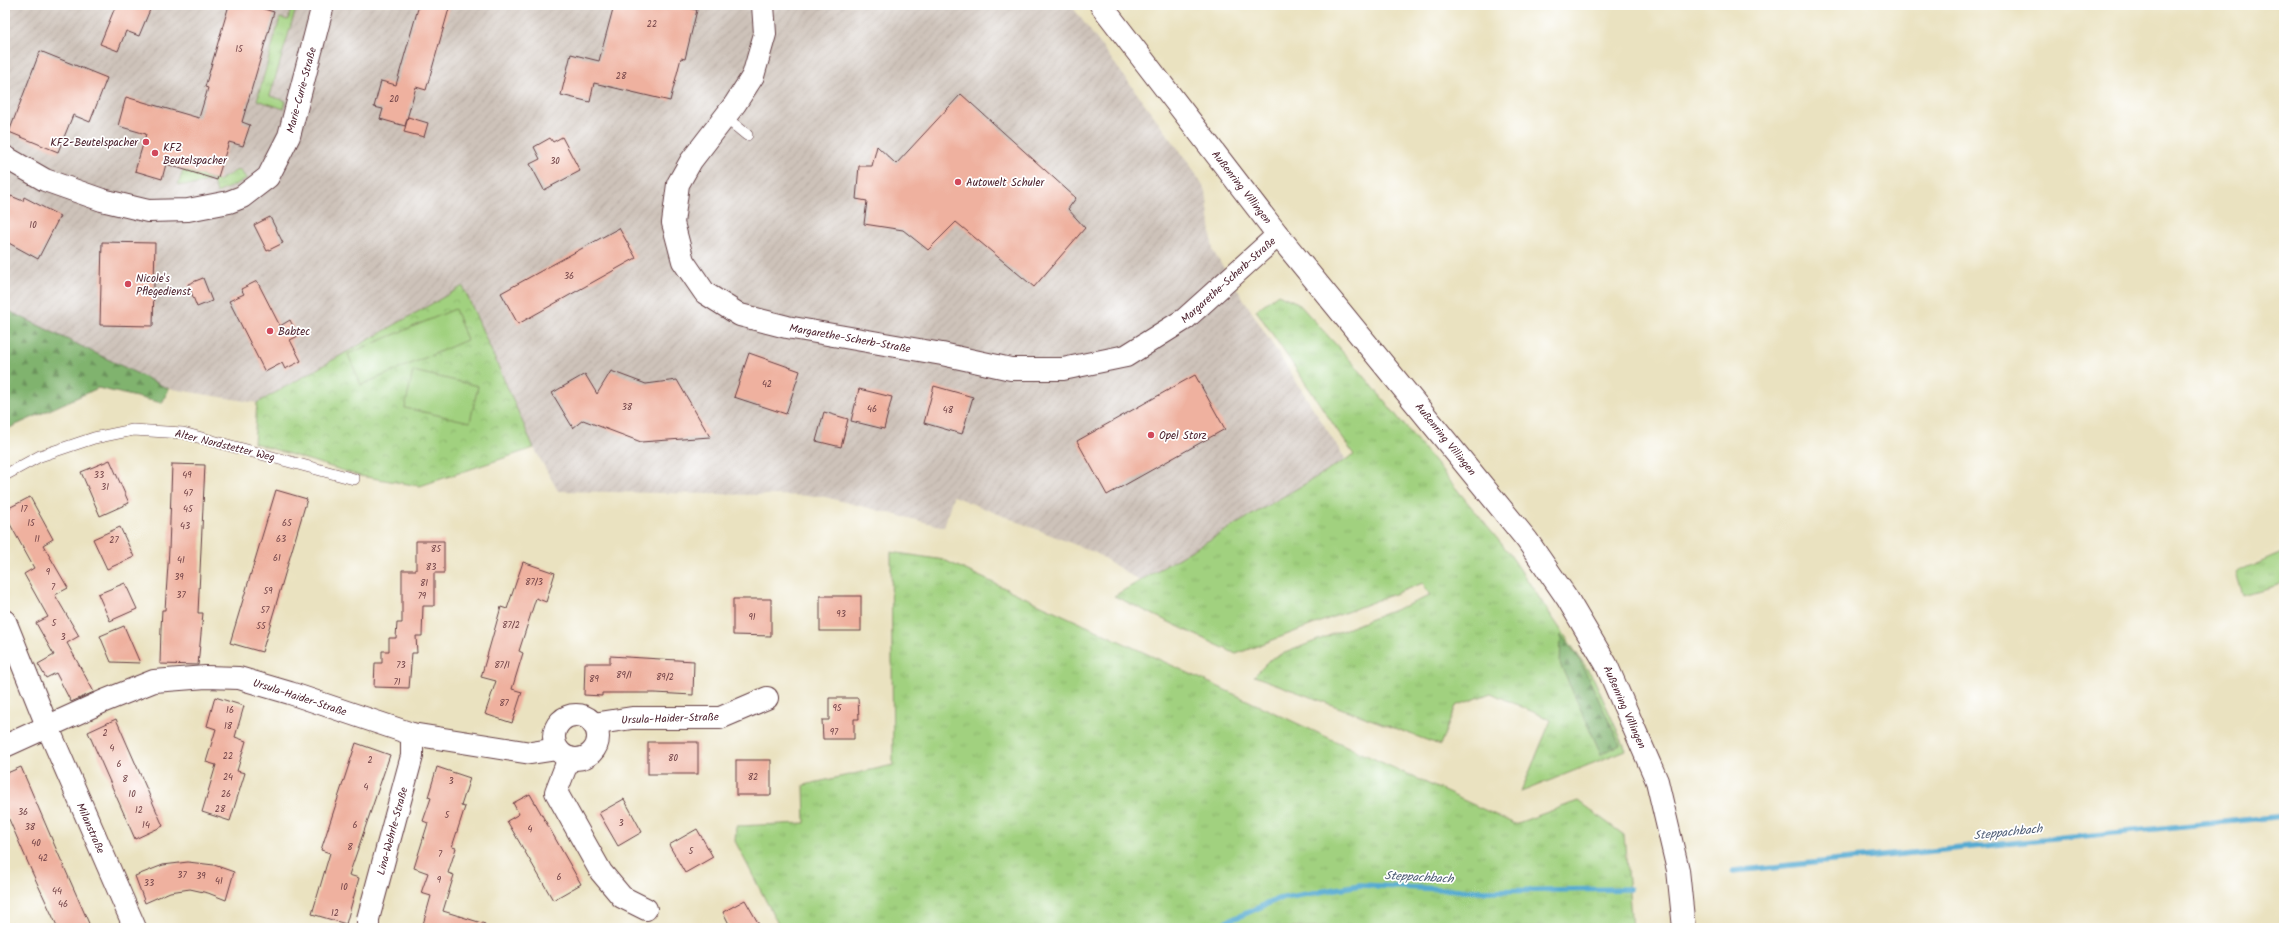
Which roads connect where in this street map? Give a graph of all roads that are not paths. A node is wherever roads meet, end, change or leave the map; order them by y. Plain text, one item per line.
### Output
1 (323, 5) edge
2 (763, 5) edge
3 (1101, 5) edge
4 (725, 117) junction
5 (747, 135) dead end
6 (5, 157) edge
7 (1278, 234) junction
8 (5, 475) edge
9 (354, 479) dead end
10 (5, 621) edge
11 (767, 698) dead end
12 (593, 724) junction
13 (48, 728) junction
14 (412, 734) junction
15 (5, 746) edge
16 (563, 753) junction
17 (646, 909) dead end
18 (135, 928) edge
19 (368, 928) edge
20 (1684, 928) edge

1 - 6 street, Marie-Curie-Straße
2 - 4 street, Margarethe-Scherb-Straße
3 - 7 street, Außenring Villingen
4 - 5 lane
4 - 7 street, Margarethe-Scherb-Straße
7 - 20 street, Außenring Villingen
8 - 9 lane, Alter Nordstetter Weg
10 - 13 street, Milanstraße
11 - 12 street, Ursula-Haider-Straße
12 - 16 street
12 - 16 street
13 - 14 street, Ursula-Haider-Straße
13 - 15 street
13 - 18 street, Milanstraße
14 - 16 street, Ursula-Haider-Straße
14 - 19 street, Lina-Wehrle-Straße
16 - 17 street

